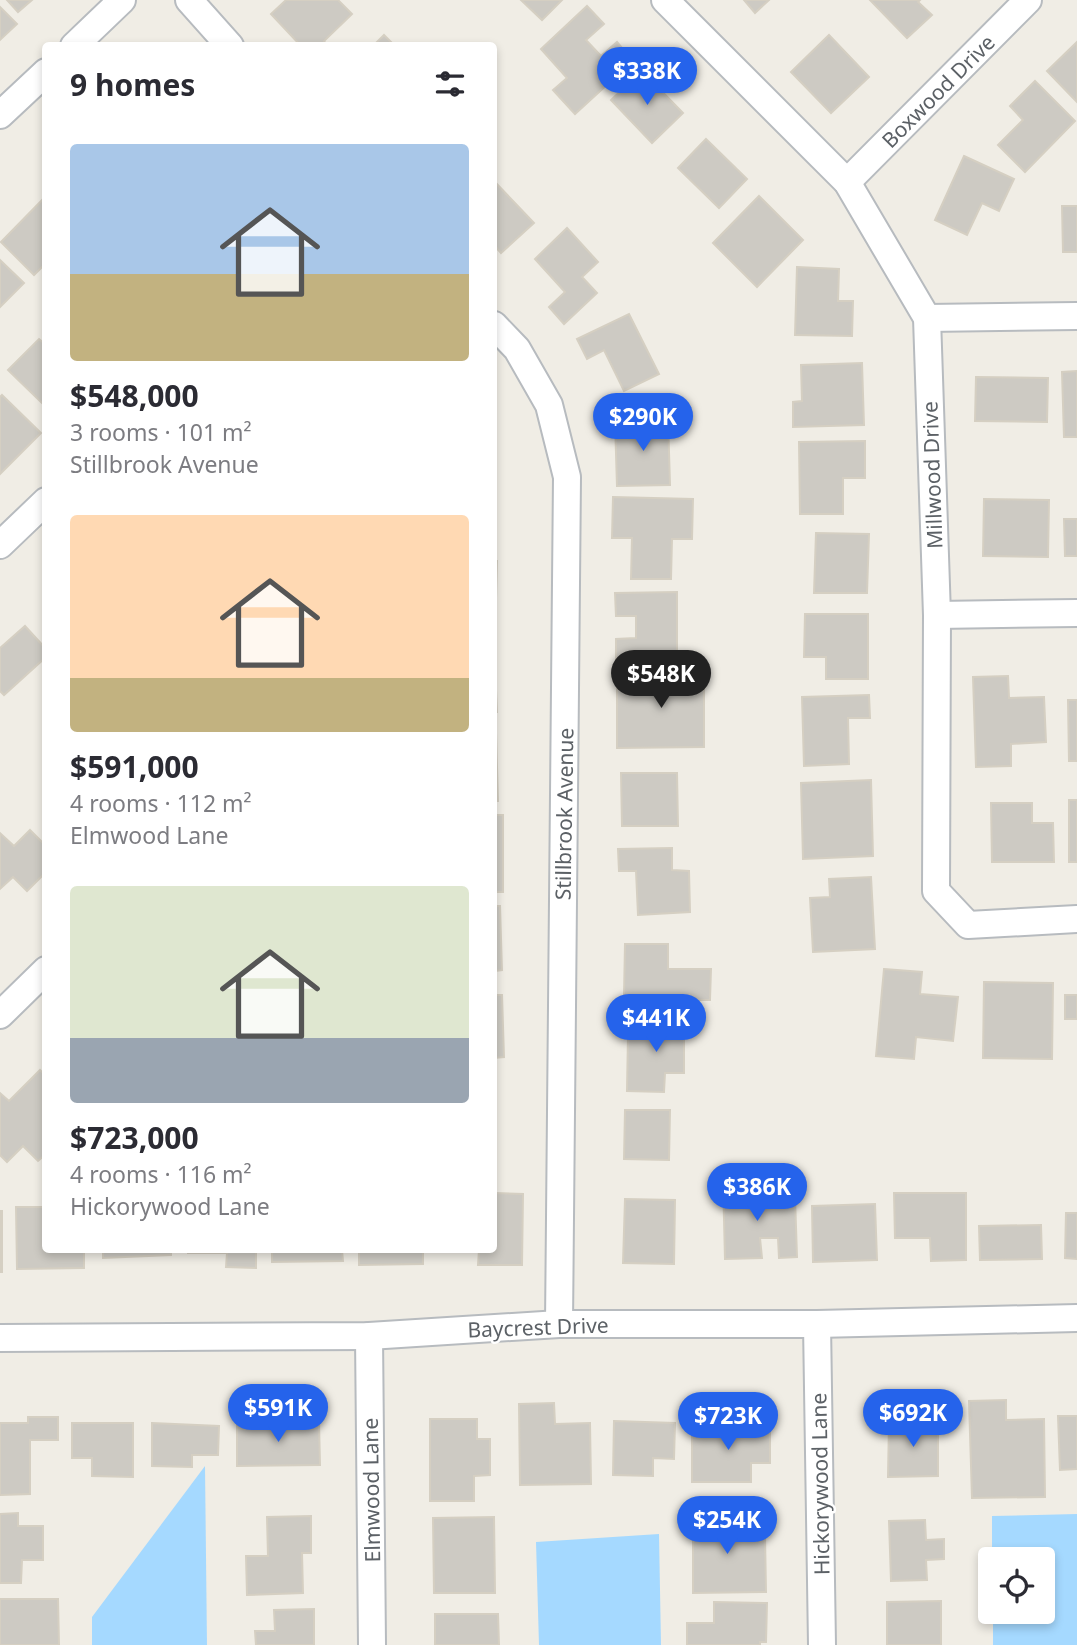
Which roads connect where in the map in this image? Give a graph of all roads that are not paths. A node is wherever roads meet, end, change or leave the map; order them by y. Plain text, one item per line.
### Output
1 (122, 0) edge
2 (189, 0) edge
3 (664, 0) edge
4 (1028, 0) edge
5 (78, 42) edge
6 (226, 42) edge
7 (42, 76) edge
8 (0, 115) edge
9 (847, 182) junction
10 (1077, 316) edge
11 (928, 318) junction
12 (497, 328) edge
13 (42, 505) edge
14 (0, 545) edge
15 (1077, 613) edge
16 (937, 615) junction
17 (1077, 919) edge
18 (42, 974) edge
19 (0, 1015) edge
20 (1077, 1318) edge
21 (559, 1324) junction
22 (817, 1324) junction
23 (369, 1336) junction
24 (0, 1338) edge
25 (372, 1645) edge
26 (822, 1645) edge

1 - 5 street
2 - 6 street
3 - 9 street, Millwood Drive
4 - 9 street, Boxwood Drive
7 - 8 street
9 - 11 street, Millwood Drive
10 - 11 street
11 - 16 street, Millwood Drive
12 - 21 street, Stillbrook Avenue
13 - 14 street
15 - 16 street
16 - 17 street, Millwood Drive
18 - 19 street
20 - 22 street, Baycrest Drive
21 - 22 street, Baycrest Drive
21 - 23 street, Baycrest Drive
22 - 26 street, Hickorywood Lane
23 - 24 street, Baycrest Drive
23 - 25 street, Elmwood Lane

